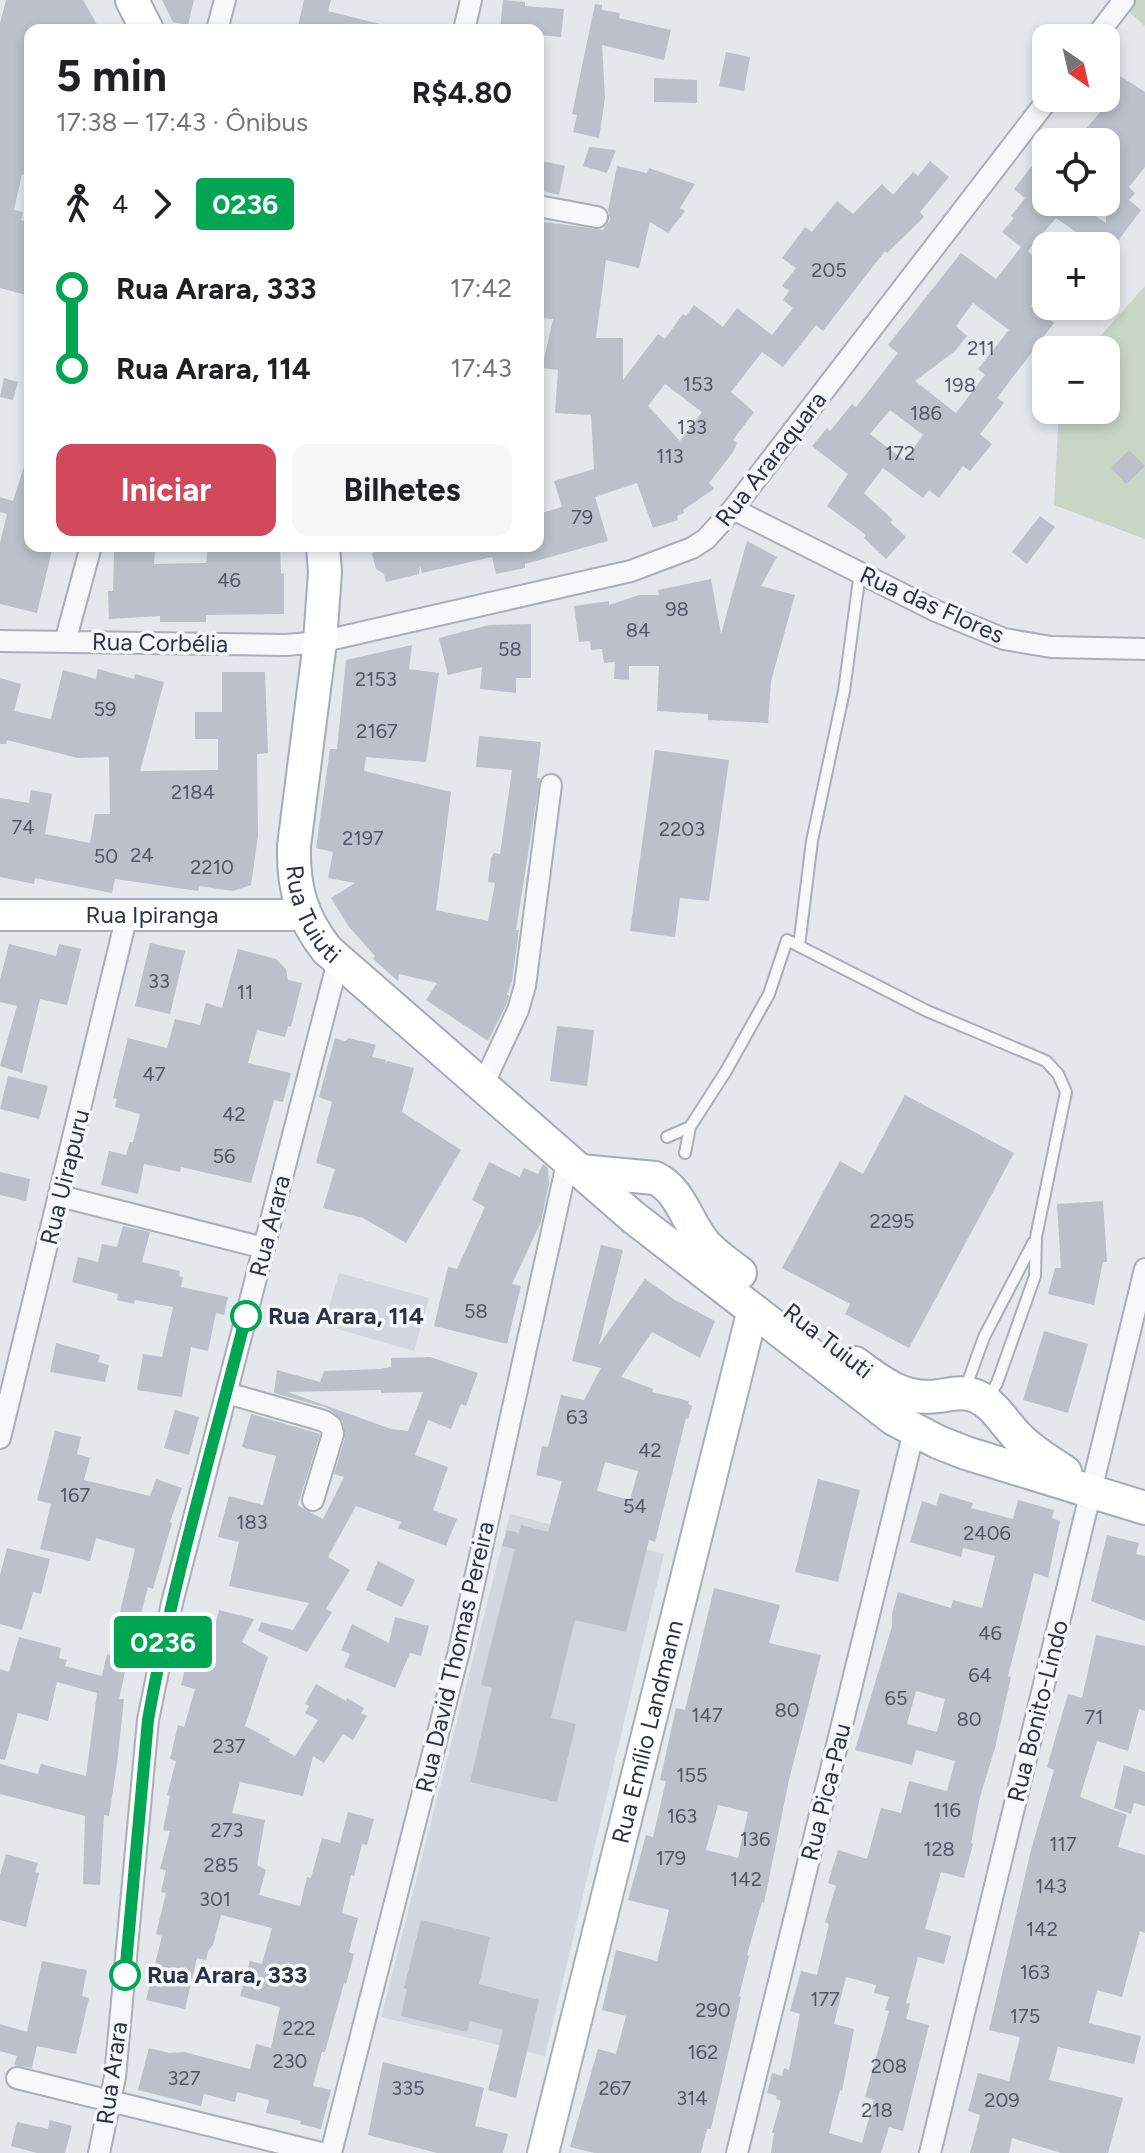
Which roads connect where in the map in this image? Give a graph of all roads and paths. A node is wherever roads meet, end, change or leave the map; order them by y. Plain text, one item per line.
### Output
1 (132, 0) edge
2 (225, 0) edge
3 (471, 0) edge
4 (1124, 0) edge
5 (144, 24) edge
6 (219, 24) edge
7 (465, 24) edge
8 (1106, 24) edge
9 (1038, 112) edge
10 (544, 207) edge
11 (597, 217) dead end
12 (733, 509) junction
13 (89, 552) edge
14 (323, 552) edge
15 (860, 572) junction
16 (0, 641) edge
17 (65, 642) junction
18 (320, 642) junction
19 (1145, 649) edge
20 (551, 785) dead end
21 (0, 915) edge
22 (127, 915) junction
23 (303, 915) junction
24 (799, 946) junction
25 (338, 961) junction
26 (483, 1085) junction
27 (690, 1127) junction
28 (667, 1137) dead end
29 (685, 1153) dead end
30 (574, 1165) junction
31 (655, 1178) junction
32 (60, 1196) junction
33 (633, 1217) junction
34 (1036, 1237) junction
35 (264, 1248) junction
36 (1145, 1269) edge
37 (753, 1309) junction
38 (227, 1393) junction
39 (975, 1397) junction
40 (914, 1431) junction
41 (0, 1438) edge
42 (966, 1453) junction
43 (1092, 1490) junction
44 (313, 1500) dead end
45 (1145, 1508) edge
46 (17, 2078) dead end
47 (112, 2101) junction
48 (99, 2153) edge
49 (321, 2153) edge
50 (331, 2153) edge
51 (543, 2153) edge
52 (737, 2153) edge
53 (930, 2153) edge

1 - 5 main road
2 - 6 street
3 - 7 street
4 - 8 street
9 - 12 street, Rua Araraquara
10 - 11 street
12 - 15 street, Rua das Flores
12 - 18 street, Rua Araraquara
13 - 17 street
14 - 18 main road, Rua Tuiuti
15 - 19 street, Rua das Flores
15 - 24 lane
16 - 17 street, Rua Corbélia
17 - 18 street, Rua Corbélia
18 - 23 main road, Rua Tuiuti
20 - 26 street
21 - 22 street, Rua Ipiranga
22 - 23 street, Rua Ipiranga
22 - 32 street, Rua Uirapuru
23 - 25 main road, Rua Tuiuti
24 - 27 lane
24 - 34 lane
25 - 26 main road, Rua Tuiuti
25 - 35 street, Rua Arara
26 - 30 main road, Rua Tuiuti
27 - 28 lane
27 - 29 lane
30 - 31 main road
30 - 33 main road, Rua Tuiuti
30 - 50 street, Rua David Thomas Pereira
31 - 33 main road
31 - 39 main road, Rua Tuiuti
32 - 35 street
32 - 41 street, Rua Uirapuru
33 - 37 main road, Rua Tuiuti
34 - 39 lane
34 - 39 lane
35 - 38 street, Rua Arara
36 - 43 street, Rua Bonito-Lindo
37 - 40 main road, Rua Tuiuti
37 - 51 street, Rua Emílio Landmann
38 - 44 street
38 - 47 street, Rua Arara
39 - 42 main road
39 - 43 main road, Rua Tuiuti
40 - 42 main road, Rua Tuiuti
40 - 52 street, Rua Pica-Pau
42 - 43 main road, Rua Tuiuti
43 - 45 main road, Rua Tuiuti
43 - 53 street, Rua Bonito-Lindo
46 - 47 street
47 - 48 street, Rua Arara
47 - 49 street

